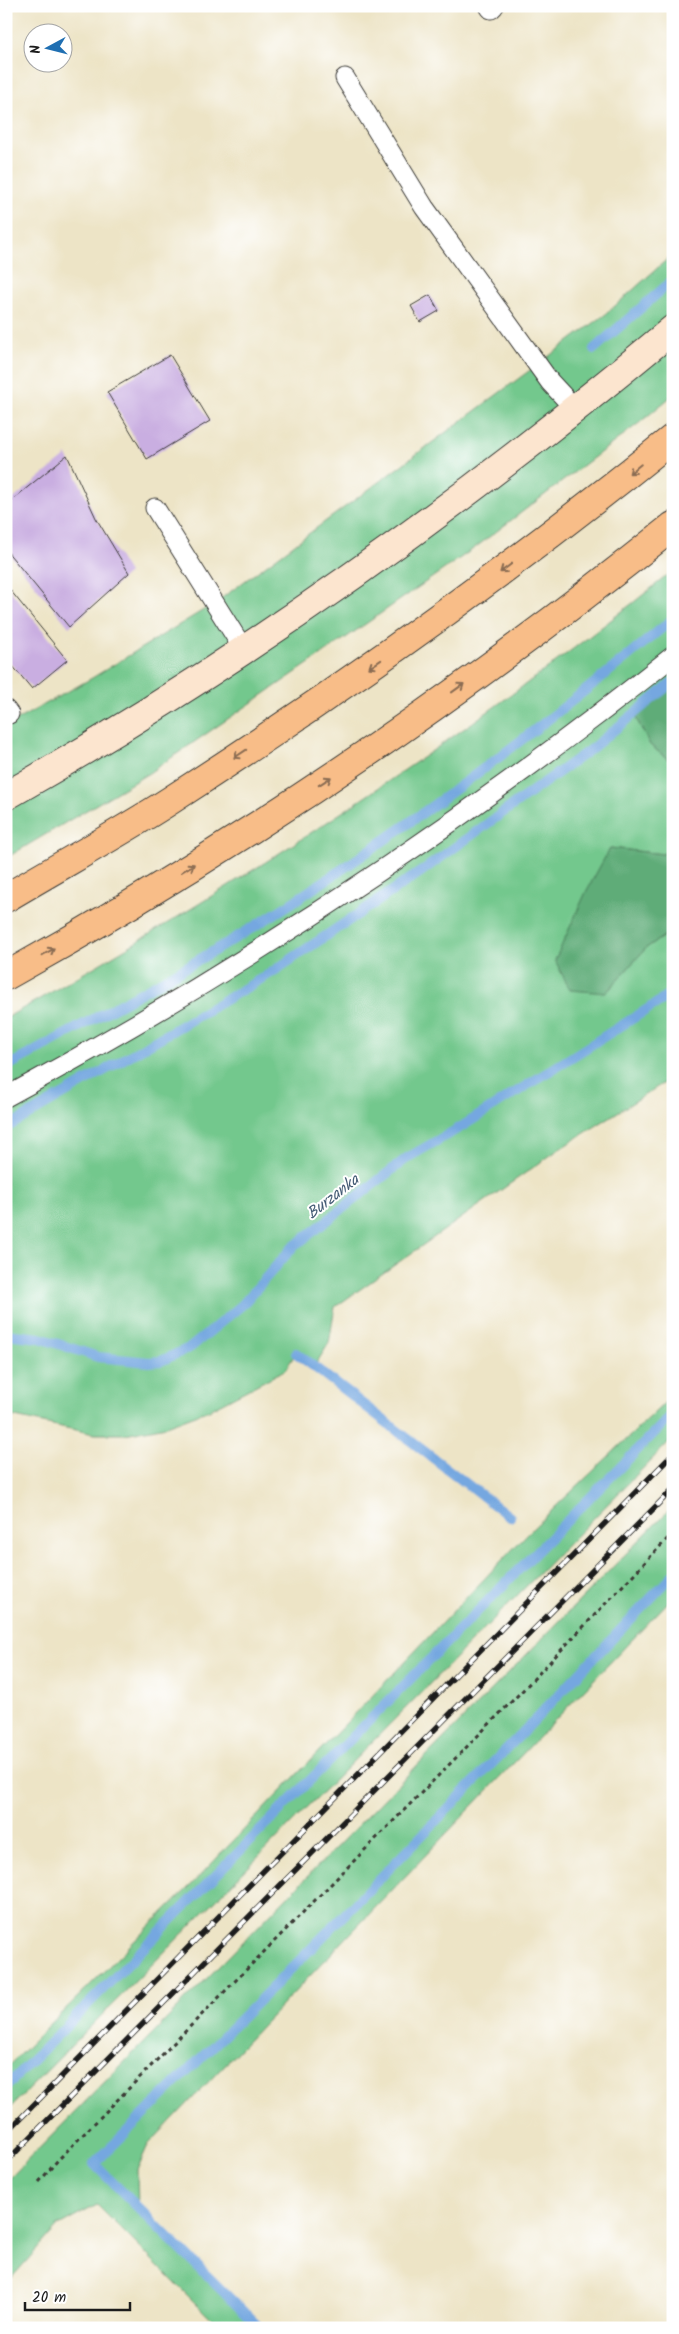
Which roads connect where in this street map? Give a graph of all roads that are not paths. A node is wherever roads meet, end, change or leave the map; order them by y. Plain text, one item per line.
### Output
1 (489, 6) edge
2 (494, 6) edge
3 (345, 78) dead end
4 (673, 329) edge
5 (576, 410) junction
6 (673, 438) edge
7 (156, 508) dead end
8 (673, 526) edge
9 (244, 650) junction
10 (673, 656) edge
11 (6, 796) edge
12 (6, 898) edge
13 (6, 976) edge
14 (6, 1097) edge

1 - 2 lane
3 - 5 lane
4 - 5 street
5 - 9 street
6 -> 12 highway
7 - 9 lane
13 -> 8 highway
9 - 11 street
10 - 14 lane

